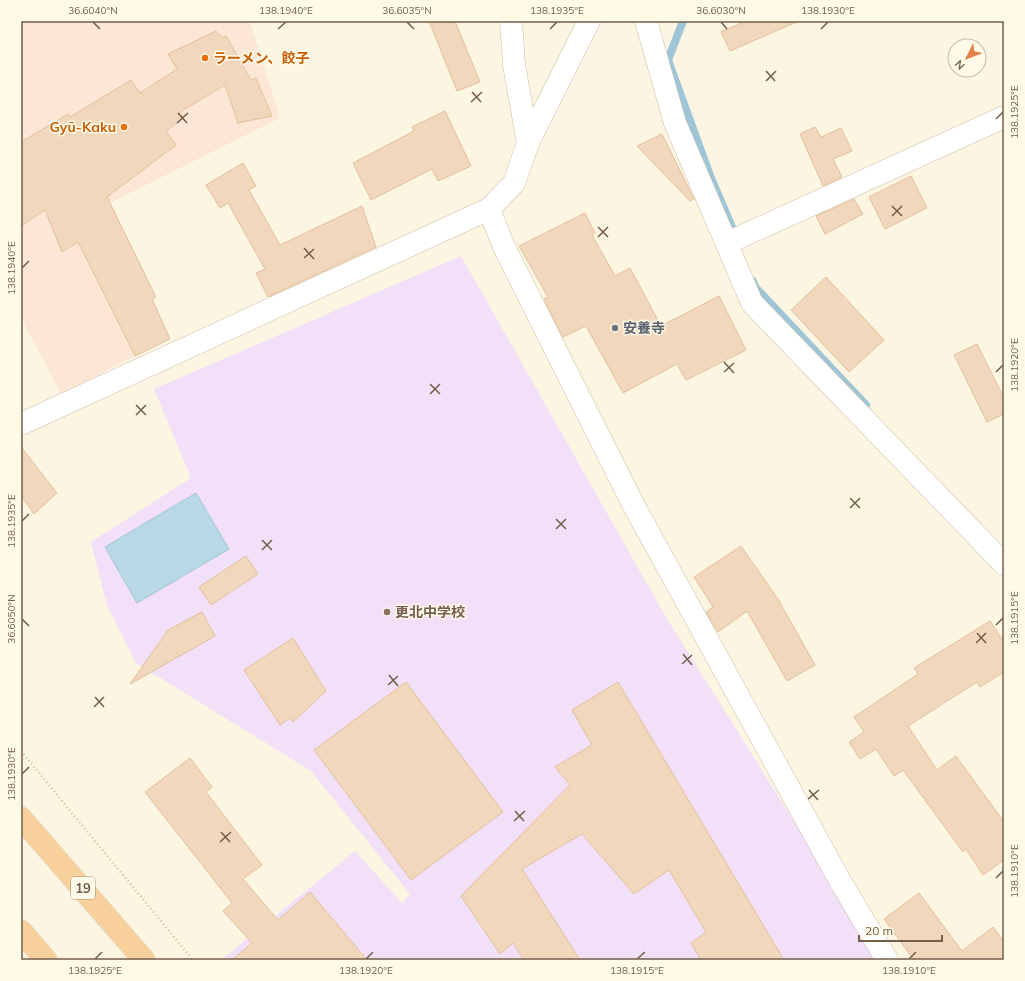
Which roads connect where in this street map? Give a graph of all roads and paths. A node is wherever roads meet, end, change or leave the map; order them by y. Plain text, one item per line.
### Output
1 (511, 21) edge
2 (589, 21) edge
3 (646, 21) edge
4 (1004, 117) edge
5 (528, 143) junction
6 (488, 209) junction
7 (727, 243) junction
8 (21, 424) edge
9 (1004, 564) edge
10 (21, 751) edge
11 (21, 818) edge
12 (21, 931) edge
13 (46, 960) edge
14 (144, 960) edge
15 (193, 960) edge
16 (887, 960) edge

1 - 5 street
2 - 5 street
3 - 7 street
4 - 7 street
5 - 6 street
6 - 8 street
6 - 16 street
7 - 9 street
10 - 15 path
11 - 14 highway, 19
12 - 13 highway

